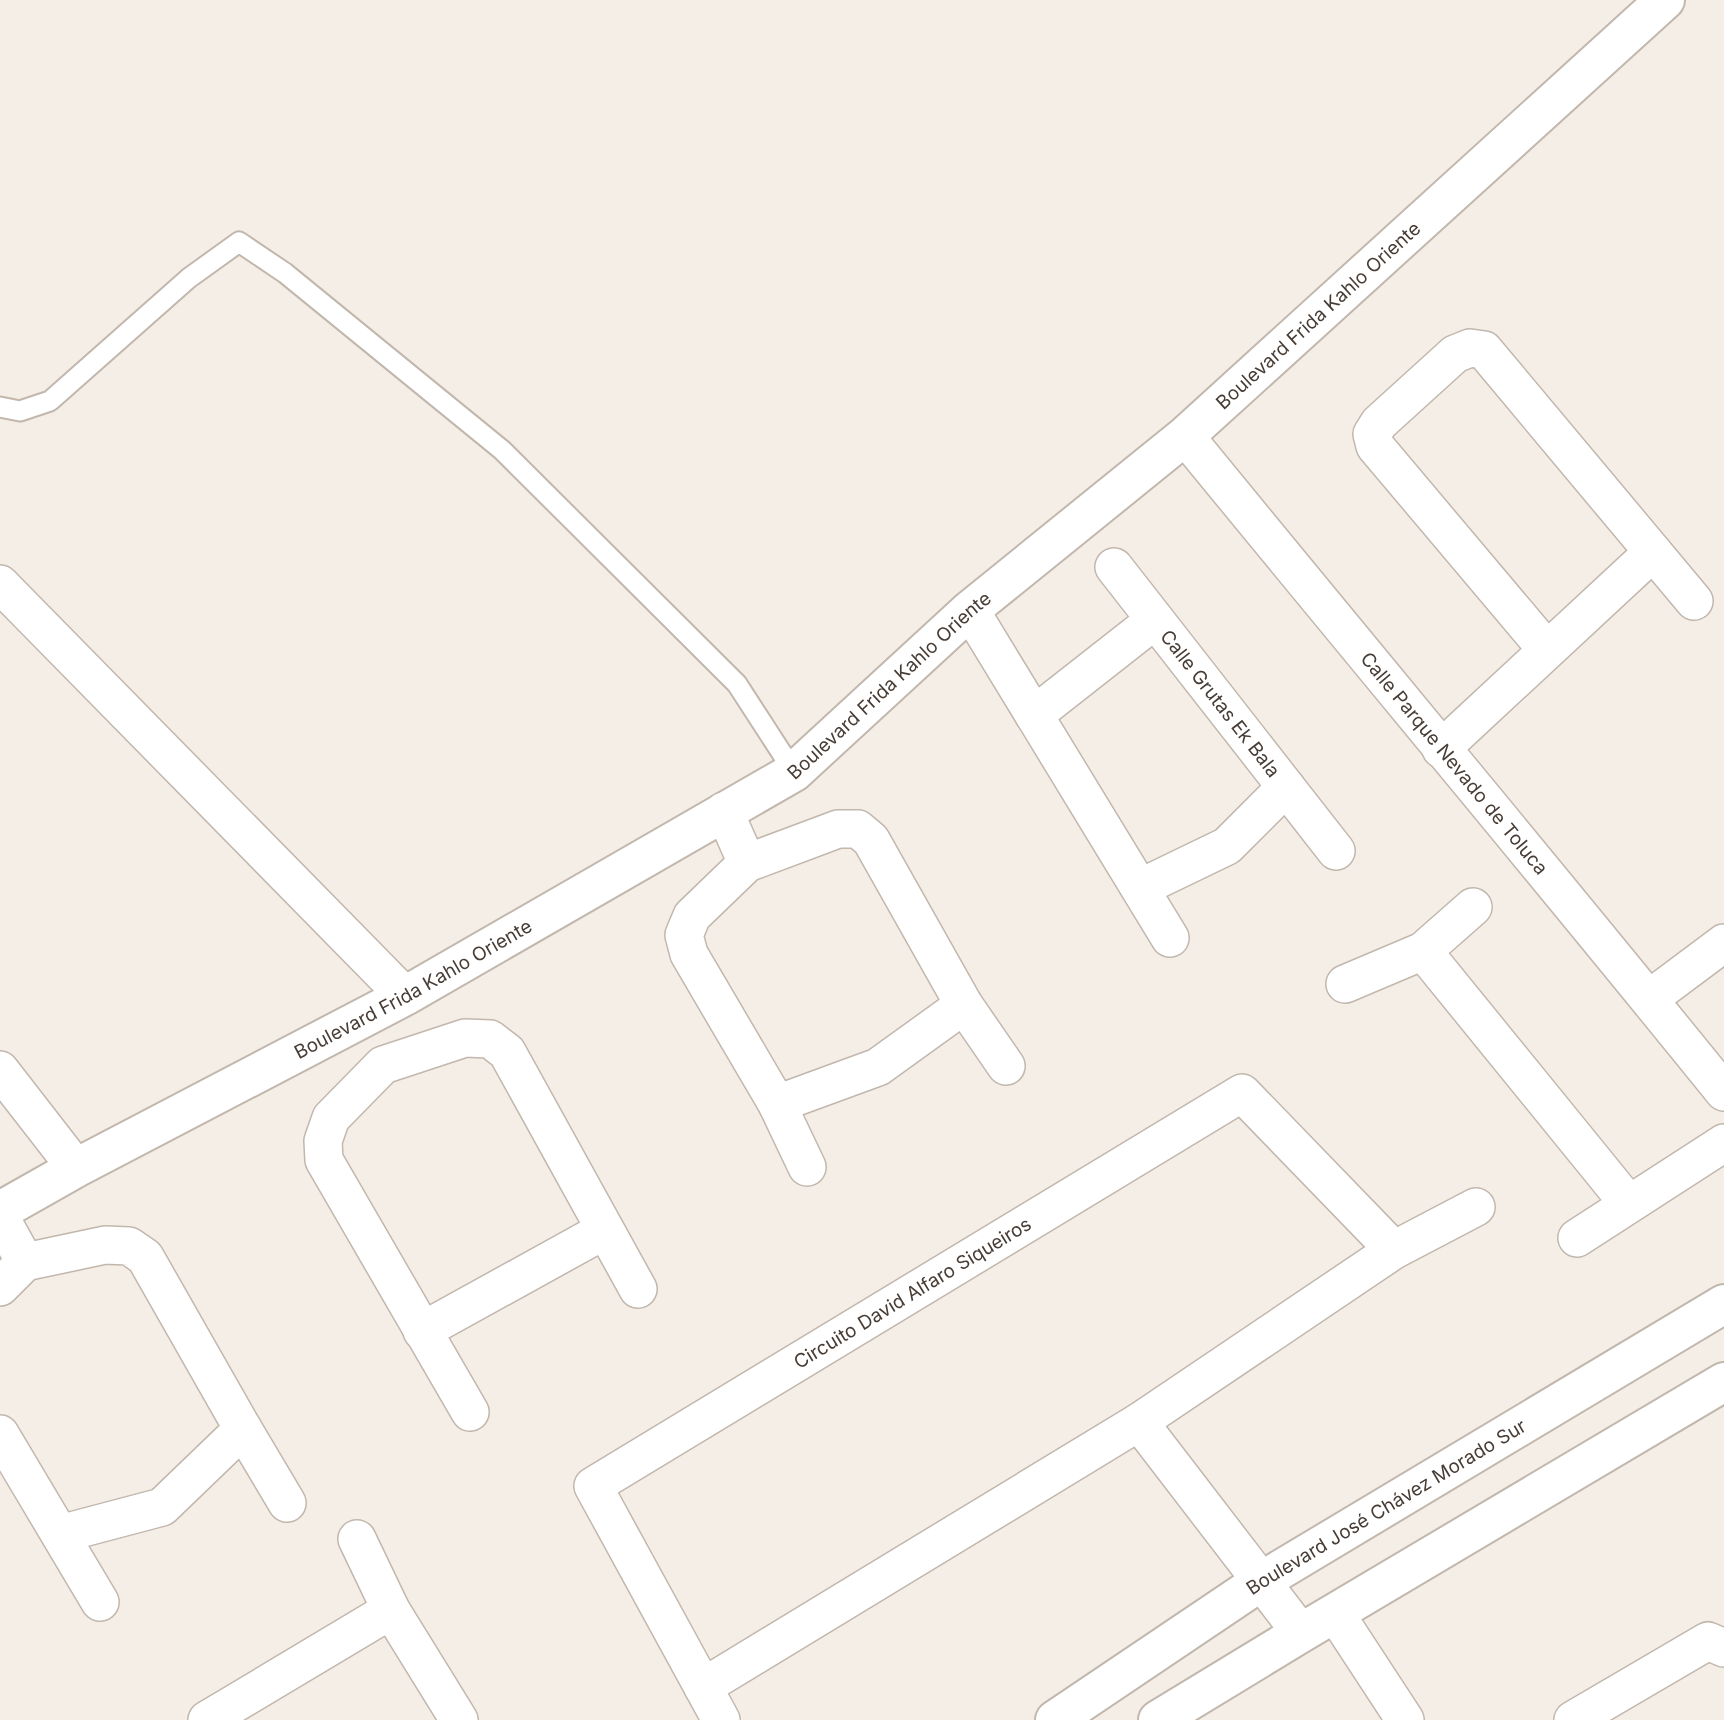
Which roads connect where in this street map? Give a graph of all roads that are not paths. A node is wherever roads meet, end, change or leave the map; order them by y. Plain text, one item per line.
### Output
1 (1665, 0) edge
2 (0, 407) edge
3 (1185, 436) junction
4 (1653, 552) junction
5 (1114, 567) dead end
6 (0, 584) edge
7 (1694, 601) dead end
8 (970, 610) junction
9 (1155, 620) junction
10 (1547, 650) junction
11 (1034, 715) junction
12 (1441, 749) junction
13 (794, 772) junction
14 (1286, 787) junction
15 (724, 811) junction
16 (1336, 851) dead end
17 (747, 863) junction
18 (1140, 888) junction
19 (1473, 907) dead end
20 (1170, 938) dead end
21 (1724, 943) edge
22 (1423, 951) junction
23 (1345, 984) dead end
24 (405, 996) junction
25 (1649, 999) junction
26 (964, 1004) junction
27 (355, 1022) junction
28 (383, 1065) junction
29 (1006, 1066) dead end
30 (0, 1070) edge
31 (1724, 1092) edge
32 (777, 1104) junction
33 (1724, 1143) edge
34 (807, 1167) dead end
35 (76, 1168) junction
36 (1628, 1203) junction
37 (1476, 1207) dead end
38 (0, 1211) edge
39 (0, 1217) edge
40 (605, 1230) junction
41 (1577, 1238) dead end
42 (1394, 1250) junction
43 (13, 1274) edge
44 (638, 1289) dead end
45 (1724, 1304) edge
46 (422, 1331) junction
47 (1724, 1382) edge
48 (470, 1412) dead end
49 (1139, 1422) junction
50 (243, 1429) junction
51 (0, 1434) edge
52 (288, 1503) dead end
53 (60, 1534) junction
54 (356, 1539) dead end
55 (1260, 1582) junction
56 (100, 1602) dead end
57 (391, 1610) junction
58 (1335, 1613) junction
59 (1301, 1633) junction
60 (1724, 1648) edge
61 (703, 1687) junction
62 (207, 1720) edge
63 (459, 1720) edge
64 (721, 1720) edge
65 (1055, 1720) edge
66 (1158, 1720) edge
67 (1405, 1720) edge
68 (1573, 1720) edge

1 - 3 street, Boulevard Frida Kahlo Oriente
2 - 13 lane
3 - 8 street, Boulevard Frida Kahlo Oriente
3 - 12 street, Calle Parque Nevado de Toluca
4 - 7 street
4 - 10 street
4 - 10 street
5 - 9 street, Calle Grutas Ek Bala
6 - 24 street
8 - 11 street
8 - 13 street, Boulevard Frida Kahlo Oriente
9 - 11 street, Calle Grutas Ek Bala
9 - 14 street, Calle Grutas Ek Bala
10 - 12 street
11 - 18 street
12 - 25 street, Calle Parque Nevado de Toluca
13 - 15 street, Boulevard Frida Kahlo Oriente
14 - 16 street, Calle Grutas Ek Bala
14 - 18 street, Calle Grutas Ek Bala
15 - 17 street
15 - 24 street, Boulevard Frida Kahlo Oriente
17 - 26 street
17 - 32 street
18 - 20 street
19 - 22 street
21 - 25 street
22 - 23 street
22 - 36 street
24 - 27 street, Boulevard Frida Kahlo Oriente
25 - 31 street, Calle Parque Nevado de Toluca
26 - 29 street
26 - 32 street
27 - 28 street
27 - 35 street, Boulevard Frida Kahlo Oriente
28 - 40 street
28 - 46 street
30 - 35 street
32 - 34 street
33 - 36 street
35 - 38 street, Boulevard Frida Kahlo Oriente
36 - 41 street
37 - 42 street
39 - 43 street
40 - 44 street
40 - 46 street
42 - 49 street
42 - 61 street, Circuito David Alfaro Siqueiros
43 - 50 street
45 - 55 street, Boulevard José Chávez Morado Sur
46 - 48 street
47 - 58 street
49 - 55 street
49 - 61 street
50 - 52 street
50 - 53 street
51 - 53 street
53 - 56 street
54 - 57 street
55 - 59 street
55 - 65 street, Boulevard José Chávez Morado Sur
57 - 62 street
57 - 63 street
58 - 59 street
58 - 67 street
59 - 66 street
60 - 68 street
61 - 64 street, Circuito David Alfaro Siqueiros

